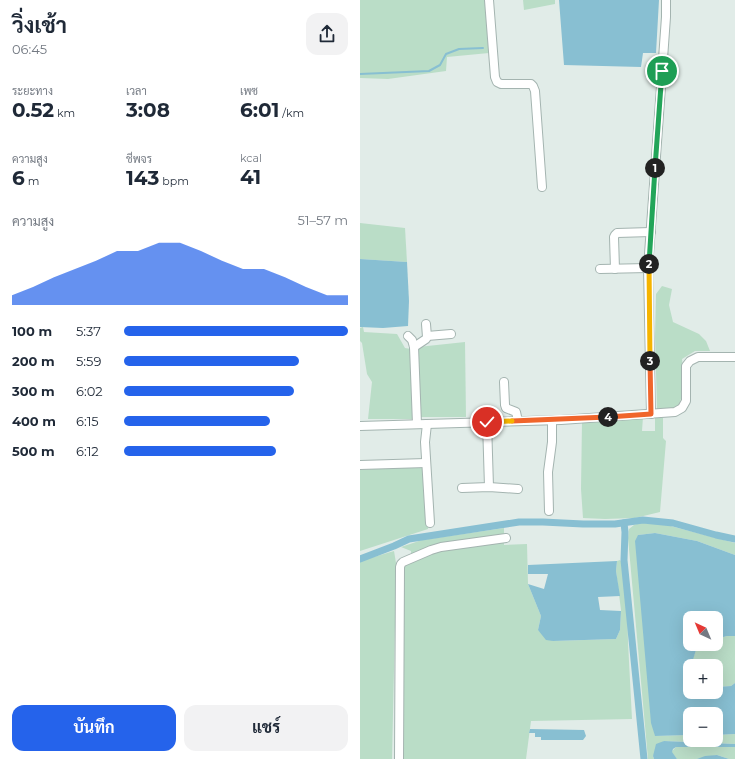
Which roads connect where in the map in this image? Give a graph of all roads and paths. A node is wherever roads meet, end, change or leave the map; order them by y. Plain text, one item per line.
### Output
1 (489, 0) edge
2 (666, 0) edge
3 (542, 186) dead end
4 (651, 232) junction
5 (648, 268) junction
6 (600, 269) dead end
7 (615, 269) junction
8 (426, 324) dead end
9 (451, 334) dead end
10 (408, 336) dead end
11 (427, 336) junction
12 (414, 347) junction
13 (735, 357) edge
14 (504, 382) dead end
15 (651, 414) junction
16 (552, 420) junction
17 (518, 421) junction
18 (487, 422) junction
19 (417, 424) junction
20 (427, 424) junction
21 (360, 426) edge
22 (426, 464) junction
23 (360, 465) edge
24 (489, 487) junction
25 (462, 488) dead end
26 (518, 489) dead end
27 (549, 511) dead end
28 (430, 523) dead end
29 (506, 538) dead end
30 (399, 759) edge

1 - 3 street
2 - 4 street
4 - 5 street
4 - 7 street
5 - 7 street
5 - 15 street
6 - 7 street
8 - 11 street
9 - 11 street
10 - 12 street
11 - 12 street
12 - 19 street
13 - 15 street
14 - 17 street
15 - 16 street
16 - 17 street
16 - 27 street
17 - 18 street
18 - 20 street
18 - 24 street
19 - 20 street
19 - 21 street
20 - 22 street
22 - 23 street
22 - 28 street
24 - 25 street
24 - 26 street
29 - 30 street

